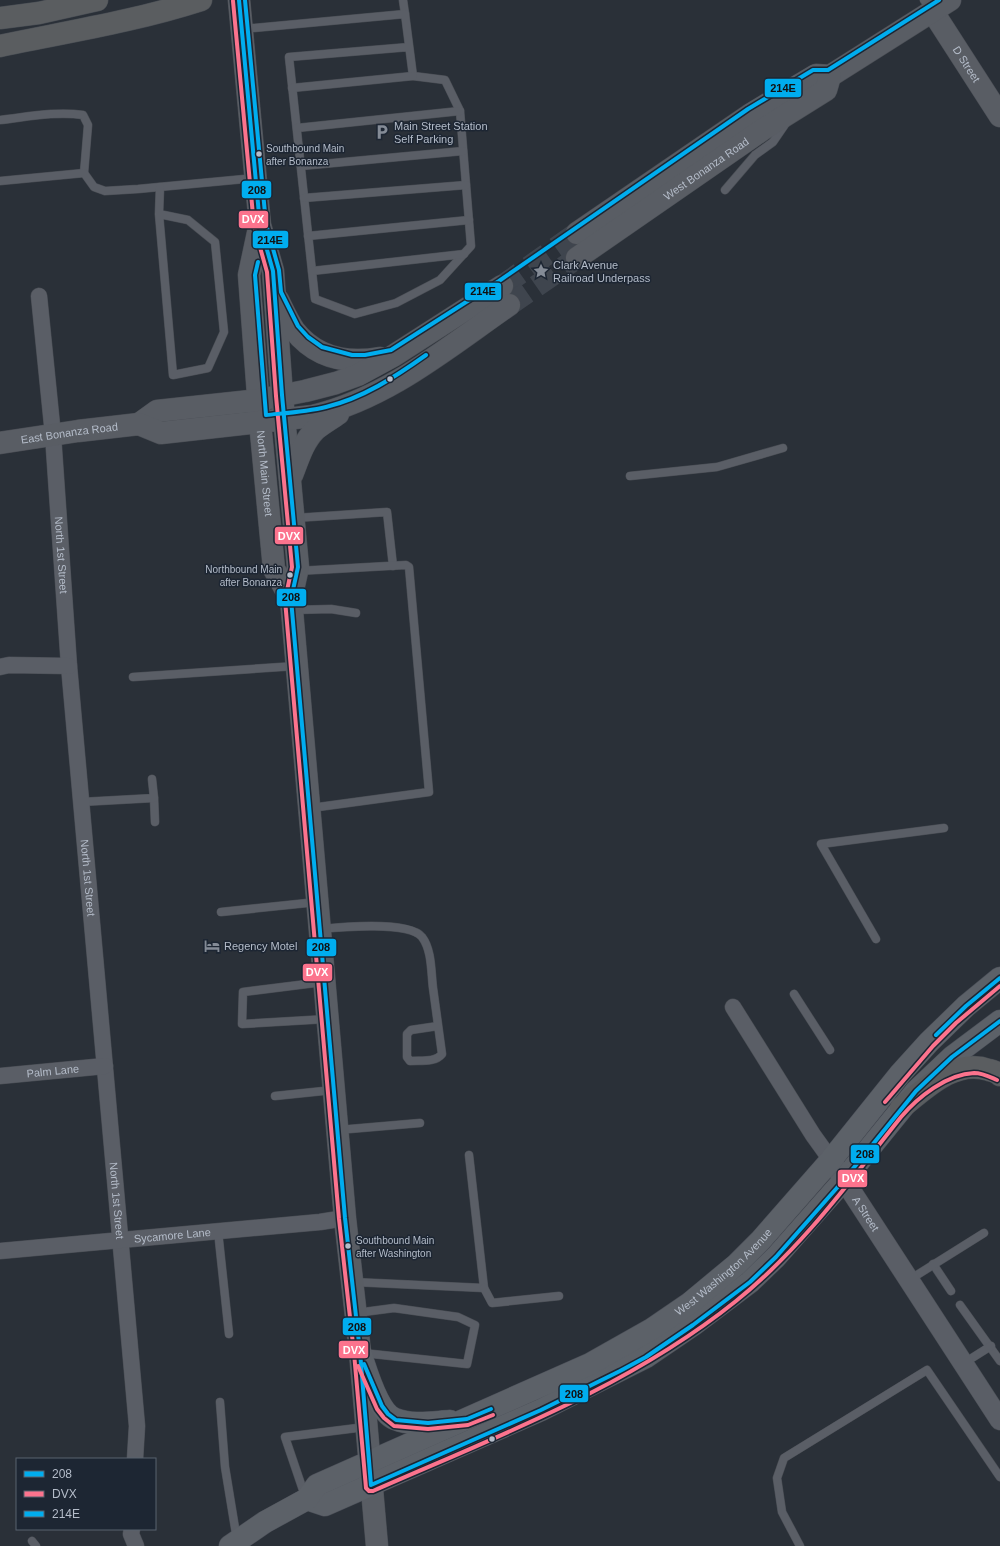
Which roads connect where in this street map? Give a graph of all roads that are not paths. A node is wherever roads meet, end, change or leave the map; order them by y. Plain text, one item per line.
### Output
1 (96, 0) edge
2 (201, 0) edge
3 (239, 0) edge
4 (403, 0) edge
5 (936, 4) edge
6 (405, 14) junction
7 (0, 18) edge
8 (242, 30) junction
9 (0, 46) edge
10 (409, 47) junction
11 (413, 76) junction
12 (830, 76) junction
13 (292, 88) junction
14 (796, 108) junction
15 (460, 111) junction
16 (999, 111) edge
17 (0, 120) edge
18 (297, 128) junction
19 (464, 151) junction
20 (301, 166) junction
21 (84, 173) junction
22 (256, 178) junction
23 (0, 181) edge
24 (466, 185) junction
25 (160, 187) junction
26 (725, 190) dead end
27 (304, 198) junction
28 (159, 214) junction
29 (469, 220) junction
30 (260, 224) junction
31 (577, 233) tunnel mouth
32 (308, 236) junction
33 (464, 254) junction
34 (577, 258) tunnel mouth
35 (312, 271) junction
36 (275, 294) junction
37 (39, 296) dead end
38 (393, 356) junction
39 (270, 397) junction
40 (350, 405) junction
41 (273, 421) junction
42 (139, 424) junction
43 (53, 435) junction
44 (0, 443) edge
45 (783, 448) dead end
46 (630, 476) dead end
47 (290, 479) junction
48 (294, 518) junction
49 (393, 566) junction
50 (297, 571) junction
51 (291, 605) junction
52 (356, 612) dead end
53 (69, 666) junction
54 (297, 666) junction
55 (0, 667) edge
56 (133, 677) dead end
57 (152, 779) dead end
58 (154, 798) junction
59 (81, 802) junction
60 (309, 808) junction
61 (155, 822) dead end
62 (944, 828) dead end
63 (317, 901) junction
64 (221, 912) dead end
65 (320, 929) junction
66 (876, 939) dead end
67 (1000, 978) edge
68 (324, 982) junction
69 (794, 994) dead end
70 (733, 1007) dead end
71 (328, 1019) junction
72 (1000, 1021) edge
73 (438, 1026) junction
74 (830, 1050) dead end
75 (105, 1066) junction
76 (1000, 1075) edge
77 (0, 1076) edge
78 (334, 1090) junction
79 (275, 1096) dead end
80 (901, 1108) junction
81 (420, 1123) dead end
82 (337, 1130) junction
83 (469, 1155) dead end
84 (831, 1160) junction
85 (843, 1181) junction
86 (345, 1218) junction
87 (218, 1231) junction
88 (984, 1233) dead end
89 (120, 1240) junction
90 (0, 1251) edge
91 (933, 1264) junction
92 (908, 1280) junction
93 (352, 1282) junction
94 (484, 1288) junction
95 (951, 1291) dead end
96 (559, 1296) dead end
97 (960, 1305) dead end
98 (356, 1314) junction
99 (229, 1334) dead end
100 (990, 1346) junction
101 (360, 1352) junction
102 (1000, 1360) edge
103 (963, 1364) junction
104 (220, 1402) dead end
105 (467, 1419) junction
106 (1000, 1420) edge
107 (366, 1427) junction
108 (135, 1458) edge
109 (369, 1462) junction
110 (1000, 1477) edge
111 (371, 1485) junction
112 (307, 1499) junction
113 (132, 1530) edge
114 (234, 1543) edge
115 (136, 1546) edge
116 (377, 1546) edge
117 (800, 1546) edge

1 - 7 highway
2 - 9 highway
3 - 8 main road, North Main Street
4 - 6 lane
5 - 12 main road, West Bonanza Road
5 - 16 main road, D Street
6 - 8 lane
6 - 10 lane
8 - 22 main road, North Main Street
10 - 11 lane
10 - 13 lane
11 - 13 lane
11 - 15 lane
12 - 14 main road, West Bonanza Road
12 - 31 main road, West Bonanza Road
13 - 18 lane
14 - 26 lane
14 - 34 main road, West Bonanza Road
15 - 18 lane
15 - 19 lane
17 - 21 lane
18 - 20 lane
19 - 20 lane
19 - 24 lane
20 - 27 lane
21 - 23 lane
21 - 25 lane
22 - 25 lane
22 - 30 main road, North Main Street
24 - 27 lane
24 - 29 lane
25 - 28 lane
27 - 32 lane
28 - 28 lane
29 - 32 lane
29 - 33 lane
30 - 36 main road, North Main Street
30 - 39 main road, North Main Street
32 - 35 lane
33 - 35 lane
33 - 35 lane
36 - 38 main road
36 - 39 main road, North Main Street
37 - 43 street, North 1st Street
38 - 39 main road
38 - 40 main road
39 - 41 main road, North Main Street
39 - 42 main road, East Bonanza Road
40 - 41 main road
40 - 47 main road
41 - 42 main road, East Bonanza Road
41 - 47 main road, North Main Street
41 - 51 main road, North Main Street
42 - 43 main road, East Bonanza Road
43 - 44 main road, East Bonanza Road
43 - 53 street, North 1st Street
45 - 46 lane
47 - 48 main road, North Main Street
48 - 49 lane
48 - 50 main road, North Main Street
49 - 50 lane
49 - 60 lane
50 - 51 main road, North Main Street
51 - 52 lane
51 - 54 main road, North Main Street
53 - 55 street
53 - 59 street, North 1st Street
54 - 56 lane
54 - 60 main road, North Main Street
57 - 58 lane
58 - 59 lane
58 - 61 lane
59 - 75 street, North 1st Street
60 - 63 main road, North Main Street
62 - 66 lane
63 - 64 lane
63 - 65 main road, North Main Street
65 - 68 main road, North Main Street
65 - 73 lane
67 - 84 main road, West Washington Avenue
68 - 71 main road, North Main Street
68 - 71 lane
69 - 74 lane
70 - 84 street, A Street
71 - 78 main road, North Main Street
72 - 80 main road, West Washington Avenue
73 - 73 lane
75 - 77 street, Palm Lane
75 - 89 street, North 1st Street
76 - 80 highway
78 - 79 lane
78 - 82 main road, North Main Street
80 - 85 main road, West Washington Avenue
81 - 82 lane
82 - 86 main road, North Main Street
83 - 94 lane
84 - 85 street, A Street
84 - 105 main road, West Washington Avenue
85 - 92 street, A Street
85 - 111 main road, West Washington Avenue
86 - 87 street, Sycamore Lane
86 - 93 main road, North Main Street
87 - 89 street, Sycamore Lane
87 - 99 lane
88 - 91 lane
89 - 90 street, Sycamore Lane
89 - 108 street, North 1st Street
91 - 92 lane
91 - 95 lane
92 - 103 street, A Street
93 - 94 lane
93 - 98 main road, North Main Street
94 - 96 lane
97 - 100 lane
98 - 101 main road, North Main Street
98 - 101 lane
100 - 102 lane
100 - 103 lane
101 - 105 main road
101 - 107 main road, North Main Street
103 - 106 street, A Street
104 - 114 lane
105 - 109 main road, West Washington Avenue
107 - 109 main road, North Main Street
107 - 112 lane
109 - 111 main road, North Main Street
109 - 112 main road, West Washington Avenue
110 - 117 lane
111 - 112 main road, West Washington Avenue
111 - 116 main road, North Main Street
112 - 114 main road
113 - 115 street

